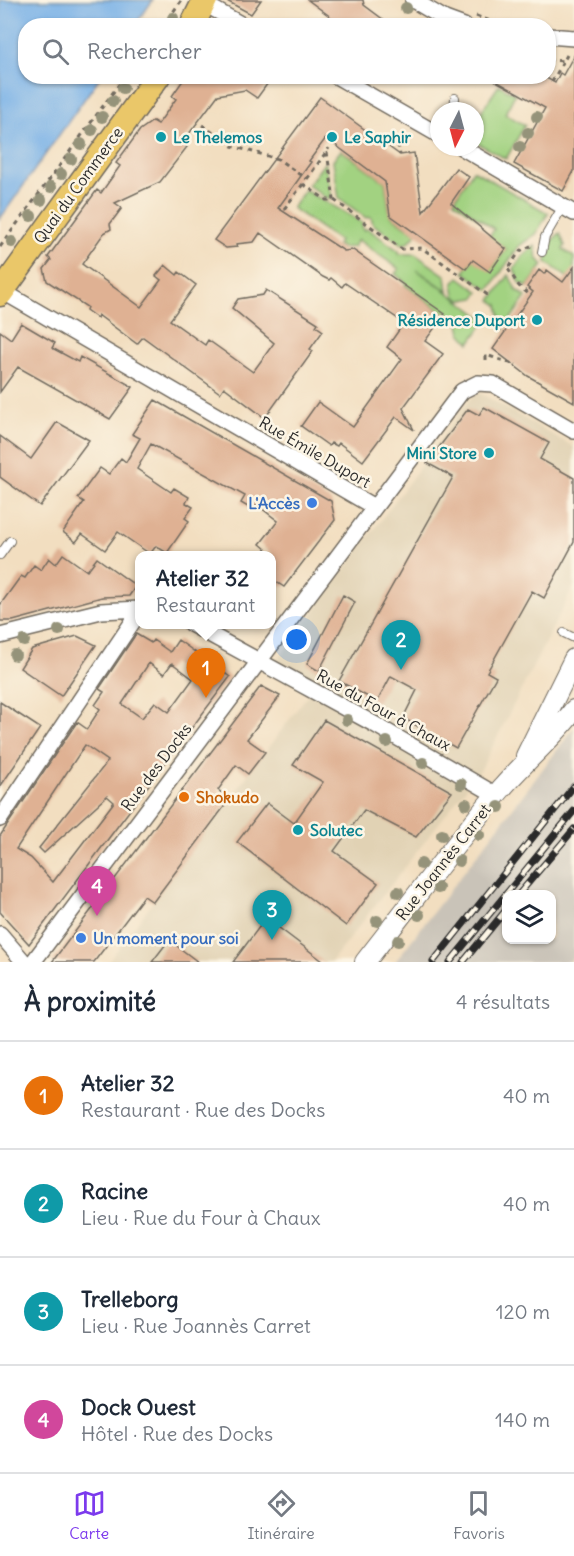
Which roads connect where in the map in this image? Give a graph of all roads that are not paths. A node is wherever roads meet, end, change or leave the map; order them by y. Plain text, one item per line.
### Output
1 (413, 0) edge
2 (196, 1) edge
3 (193, 18) edge
4 (229, 18) edge
5 (443, 18) edge
6 (556, 37) edge
7 (574, 38) edge
8 (152, 84) edge
9 (350, 84) edge
10 (455, 98) dead end
11 (455, 102) edge
12 (430, 130) edge
13 (477, 156) edge
14 (570, 207) edge
15 (542, 252) dead end
16 (1, 293) edge
17 (574, 432) edge
18 (374, 507) junction
19 (10, 542) dead end
20 (0, 555) edge
21 (135, 610) edge
22 (135, 617) edge
23 (199, 629) edge
24 (564, 633) dead end
25 (0, 636) edge
26 (574, 638) edge
27 (574, 659) edge
28 (257, 662) junction
29 (574, 710) edge
30 (523, 764) junction
31 (496, 795) junction
32 (0, 819) edge
33 (0, 934) edge
34 (24, 962) edge
35 (33, 962) edge
36 (365, 962) edge

1 - 5 street
2 - 3 main road
2 - 4 street
6 - 7 street
8 - 16 main road, Quai du Commerce
9 - 12 street
10 - 11 lane
13 - 14 street
14 - 15 lane
16 - 18 street, Rue Émile Duport
17 - 18 street, Rue Émile Duport
18 - 28 street, Rue des Docks
19 - 20 lane
21 - 25 street
22 - 32 street
23 - 28 street, Rue du Four à Chaux
24 - 26 lane
27 - 30 street, Rue Joannès Carret
28 - 31 street, Rue du Four à Chaux
28 - 35 street, Rue des Docks
29 - 30 street, Rue Joannès Carret
30 - 31 street, Rue Joannès Carret
31 - 36 street, Rue Joannès Carret
33 - 34 street

